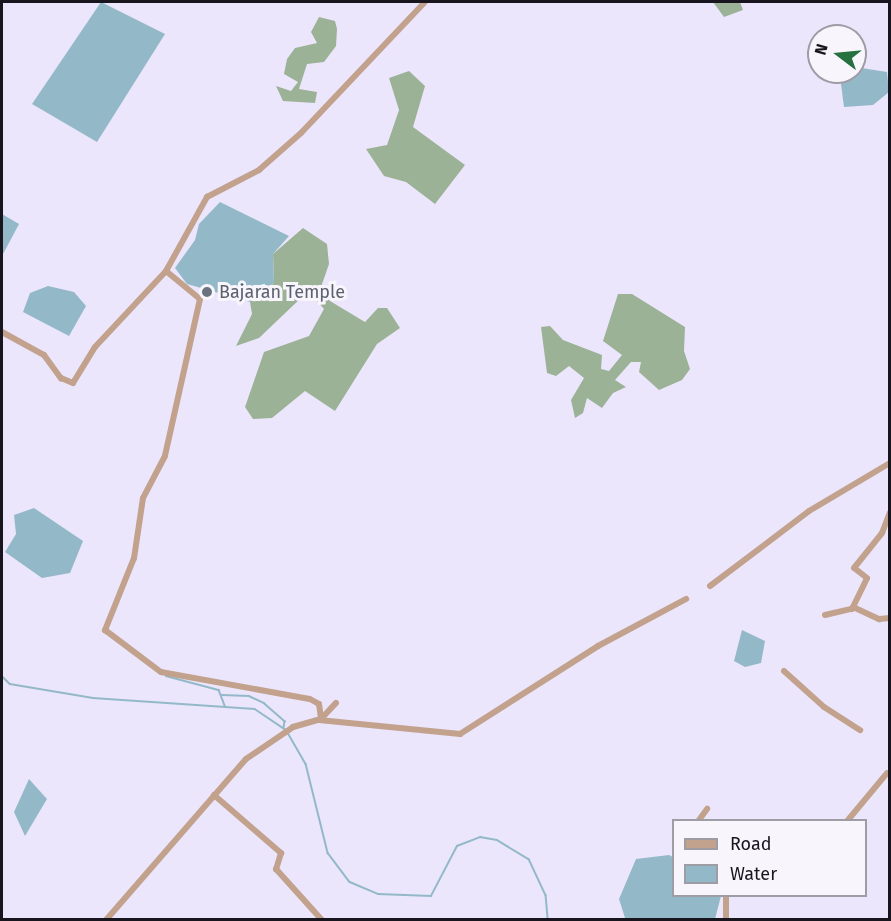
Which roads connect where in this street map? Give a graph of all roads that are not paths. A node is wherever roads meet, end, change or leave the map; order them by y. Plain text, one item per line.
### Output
1 (424, 2) edge
2 (166, 271) junction
3 (2, 332) edge
4 (890, 464) edge
5 (890, 512) edge
6 (710, 586) dead end
7 (686, 599) dead end
8 (853, 607) junction
9 (825, 615) dead end
10 (890, 618) edge
11 (784, 671) dead end
12 (336, 704) dead end
13 (320, 719) junction
14 (860, 730) dead end
15 (887, 773) dead end
16 (214, 795) junction
17 (707, 808) dead end
18 (700, 819) edge
19 (849, 819) edge
20 (726, 897) edge
21 (106, 920) edge
22 (322, 920) edge
23 (726, 920) edge

1 - 2 street
2 - 3 street
2 - 13 street
4 - 6 street
5 - 8 street
7 - 13 street
8 - 9 street
8 - 10 street
11 - 14 street
12 - 13 street
13 - 16 street
15 - 19 street
16 - 21 street
16 - 22 street
17 - 18 street
20 - 23 street

